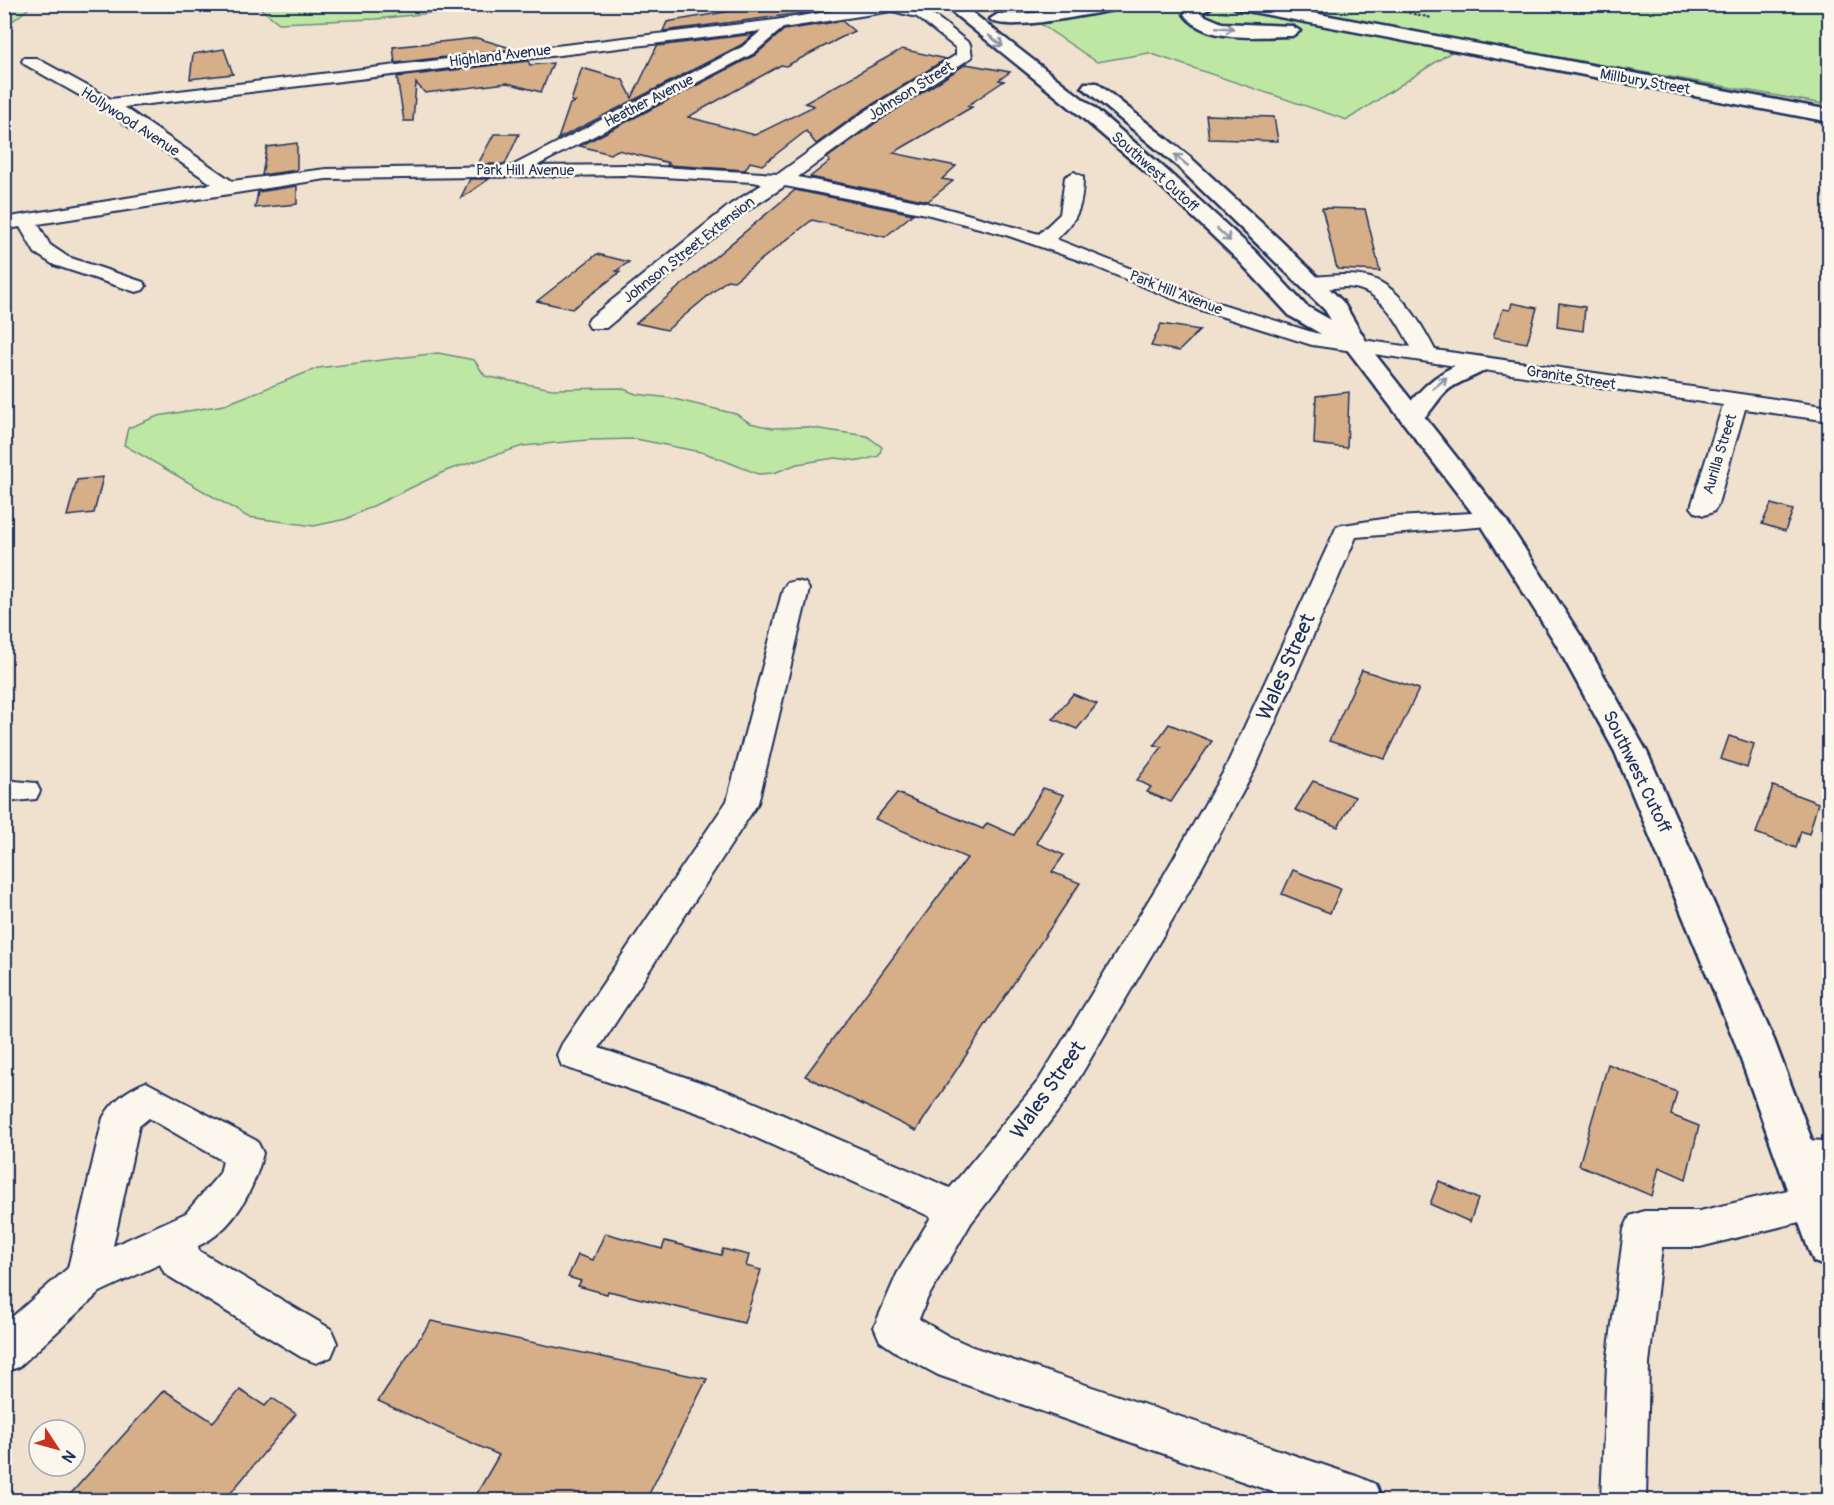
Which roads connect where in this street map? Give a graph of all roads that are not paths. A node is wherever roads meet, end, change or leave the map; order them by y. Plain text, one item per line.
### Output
1 (950, 4) edge
2 (978, 4) edge
3 (1120, 4) edge
4 (1208, 4) edge
5 (1241, 5) edge
6 (892, 7) joint
7 (998, 19) junction
8 (779, 24) junction
9 (1025, 38) dead end
10 (1461, 48) junction
11 (30, 61) dead end
12 (1077, 76) dead end
13 (108, 104) junction
14 (1830, 116) edge
15 (1160, 143) junction
16 (1131, 149) junction
17 (514, 171) junction
18 (1074, 177) dead end
19 (782, 180) junction
20 (228, 187) junction
21 (26, 220) junction
22 (4, 224) edge
23 (1042, 241) junction
24 (1310, 283) junction
25 (136, 286) dead end
26 (598, 323) dead end
27 (1312, 339) joint
28 (1356, 344) junction
29 (1426, 355) junction
30 (1480, 364) junction
31 (1736, 402) junction
32 (1830, 414) edge
33 (1412, 417) junction
34 (1704, 507) dead end
35 (1492, 520) junction
36 (796, 589) dead end
37 (1813, 1157) edge
38 (1813, 1202) junction
39 (957, 1210) junction
40 (178, 1236) junction
41 (1830, 1248) edge
42 (86, 1278) junction
43 (316, 1343) dead end
44 (4, 1352) edge
45 (1359, 1500) edge
46 (1623, 1500) edge

1 -> 16 main road, Southwest Cutoff
2 - 7 main road
3 - 7 main road
4 -> 10 main road, Millbury Street
5 - 10 main road, Millbury Street
6 - 8 street, Highland Avenue
6 - 19 street, Johnson Street
7 - 9 main road
8 - 13 street, Highland Avenue
8 - 17 street, Heather Avenue
10 - 14 main road, Millbury Street
11 - 13 street, Hollywood Avenue
12 - 15 main road, Southwest Cutoff
13 - 20 street, Hollywood Avenue
15 - 16 main road
24 -> 15 main road, Southwest Cutoff
16 -> 28 main road, Southwest Cutoff
17 - 19 street, Park Hill Avenue
17 - 20 street, Park Hill Avenue
18 - 23 street
19 - 23 street, Park Hill Avenue
19 - 26 street, Johnson Street Extension
20 - 21 street, Park Hill Avenue
21 - 22 street, Park Hill Avenue
21 - 25 street
23 - 27 street, Park Hill Avenue
24 - 28 main road, Southwest Cutoff
24 - 29 street
27 - 28 street, Granite Street
28 - 29 street, Granite Street
28 - 33 main road, Southwest Cutoff
29 - 30 street, Granite Street
30 - 31 street, Granite Street
33 -> 30 main road
31 - 32 street, Granite Street
31 - 34 street, Aurilla Street
33 - 35 main road, Southwest Cutoff
35 - 37 main road, Southwest Cutoff
35 - 39 street, Wales Street
36 - 39 street
37 - 38 main road, Southwest Cutoff
38 - 41 main road, Southwest Cutoff
38 - 46 street
39 - 45 street, Wales Street
40 - 42 street
40 - 42 street
40 - 43 street
42 - 44 street

